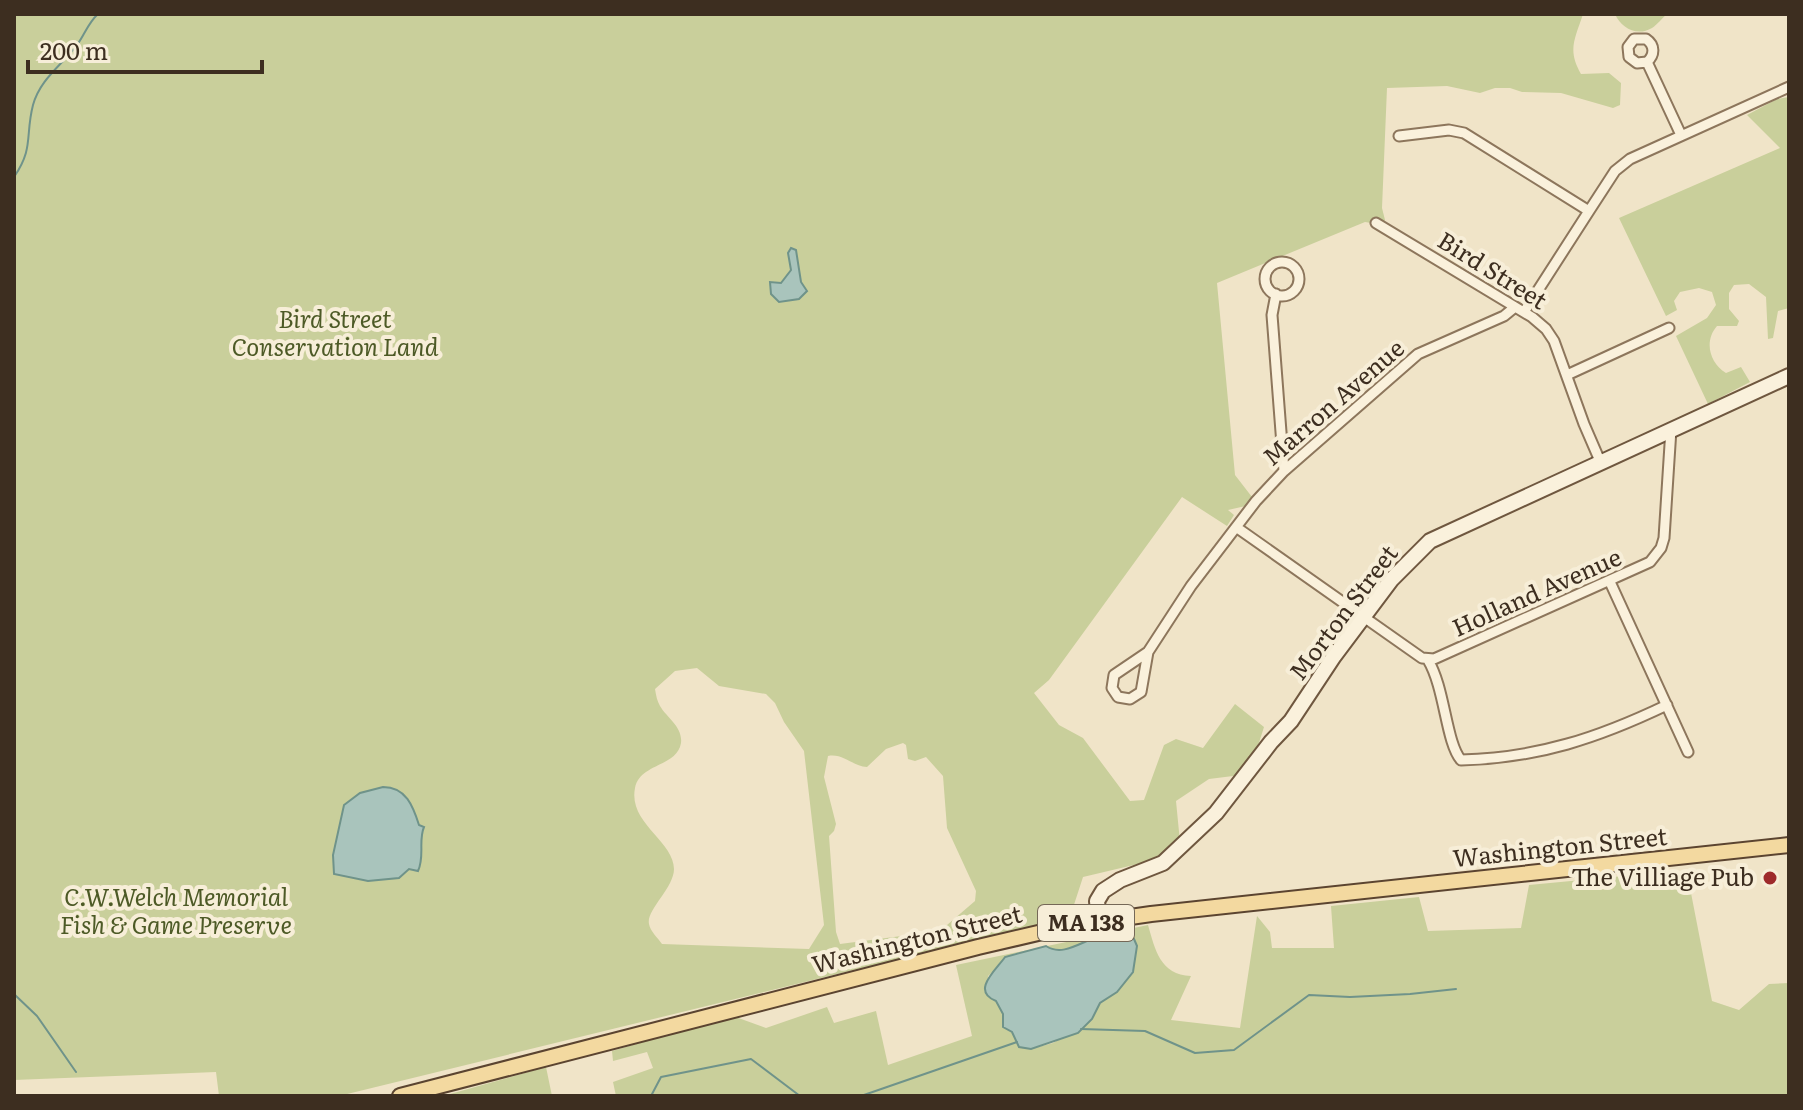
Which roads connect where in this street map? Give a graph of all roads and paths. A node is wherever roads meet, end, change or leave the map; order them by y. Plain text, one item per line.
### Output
1 (1647, 62) dead end
2 (1789, 87) edge
3 (1681, 135) junction
4 (1399, 136) dead end
5 (1589, 211) junction
6 (1376, 223) dead end
7 (1276, 294) dead end
8 (1519, 310) junction
9 (1669, 328) dead end
10 (1567, 375) junction
11 (1789, 376) edge
12 (1671, 429) junction
13 (1600, 461) junction
14 (1284, 471) junction
15 (1236, 527) junction
16 (1610, 582) junction
17 (1363, 617) junction
18 (1148, 652) junction
19 (1428, 660) junction
20 (1667, 705) junction
21 (1688, 752) dead end
22 (1789, 845) edge
23 (1099, 921) junction
24 (400, 1096) edge

1 - 3 street
2 - 3 street
3 - 5 street
4 - 5 street
5 - 8 street
6 - 8 street, Bird Street
7 - 14 street
8 - 10 street, Bird Street
8 - 14 street, Marron Avenue
9 - 10 street
10 - 13 street, Bird Street
11 - 12 street, Morton Street
12 - 13 street, Morton Street
12 - 16 street, Holland Avenue
13 - 17 street, Morton Street
14 - 15 street, Marron Avenue
15 - 17 street, Holland Avenue
15 - 18 street, Marron Avenue
16 - 19 street, Holland Avenue
16 - 20 street
17 - 19 street, Holland Avenue
17 - 23 street, Morton Street
18 - 18 street
19 - 20 street
20 - 21 street
22 - 23 main road, Washington Street / MA 138
23 - 24 main road, Washington Street / MA 138

